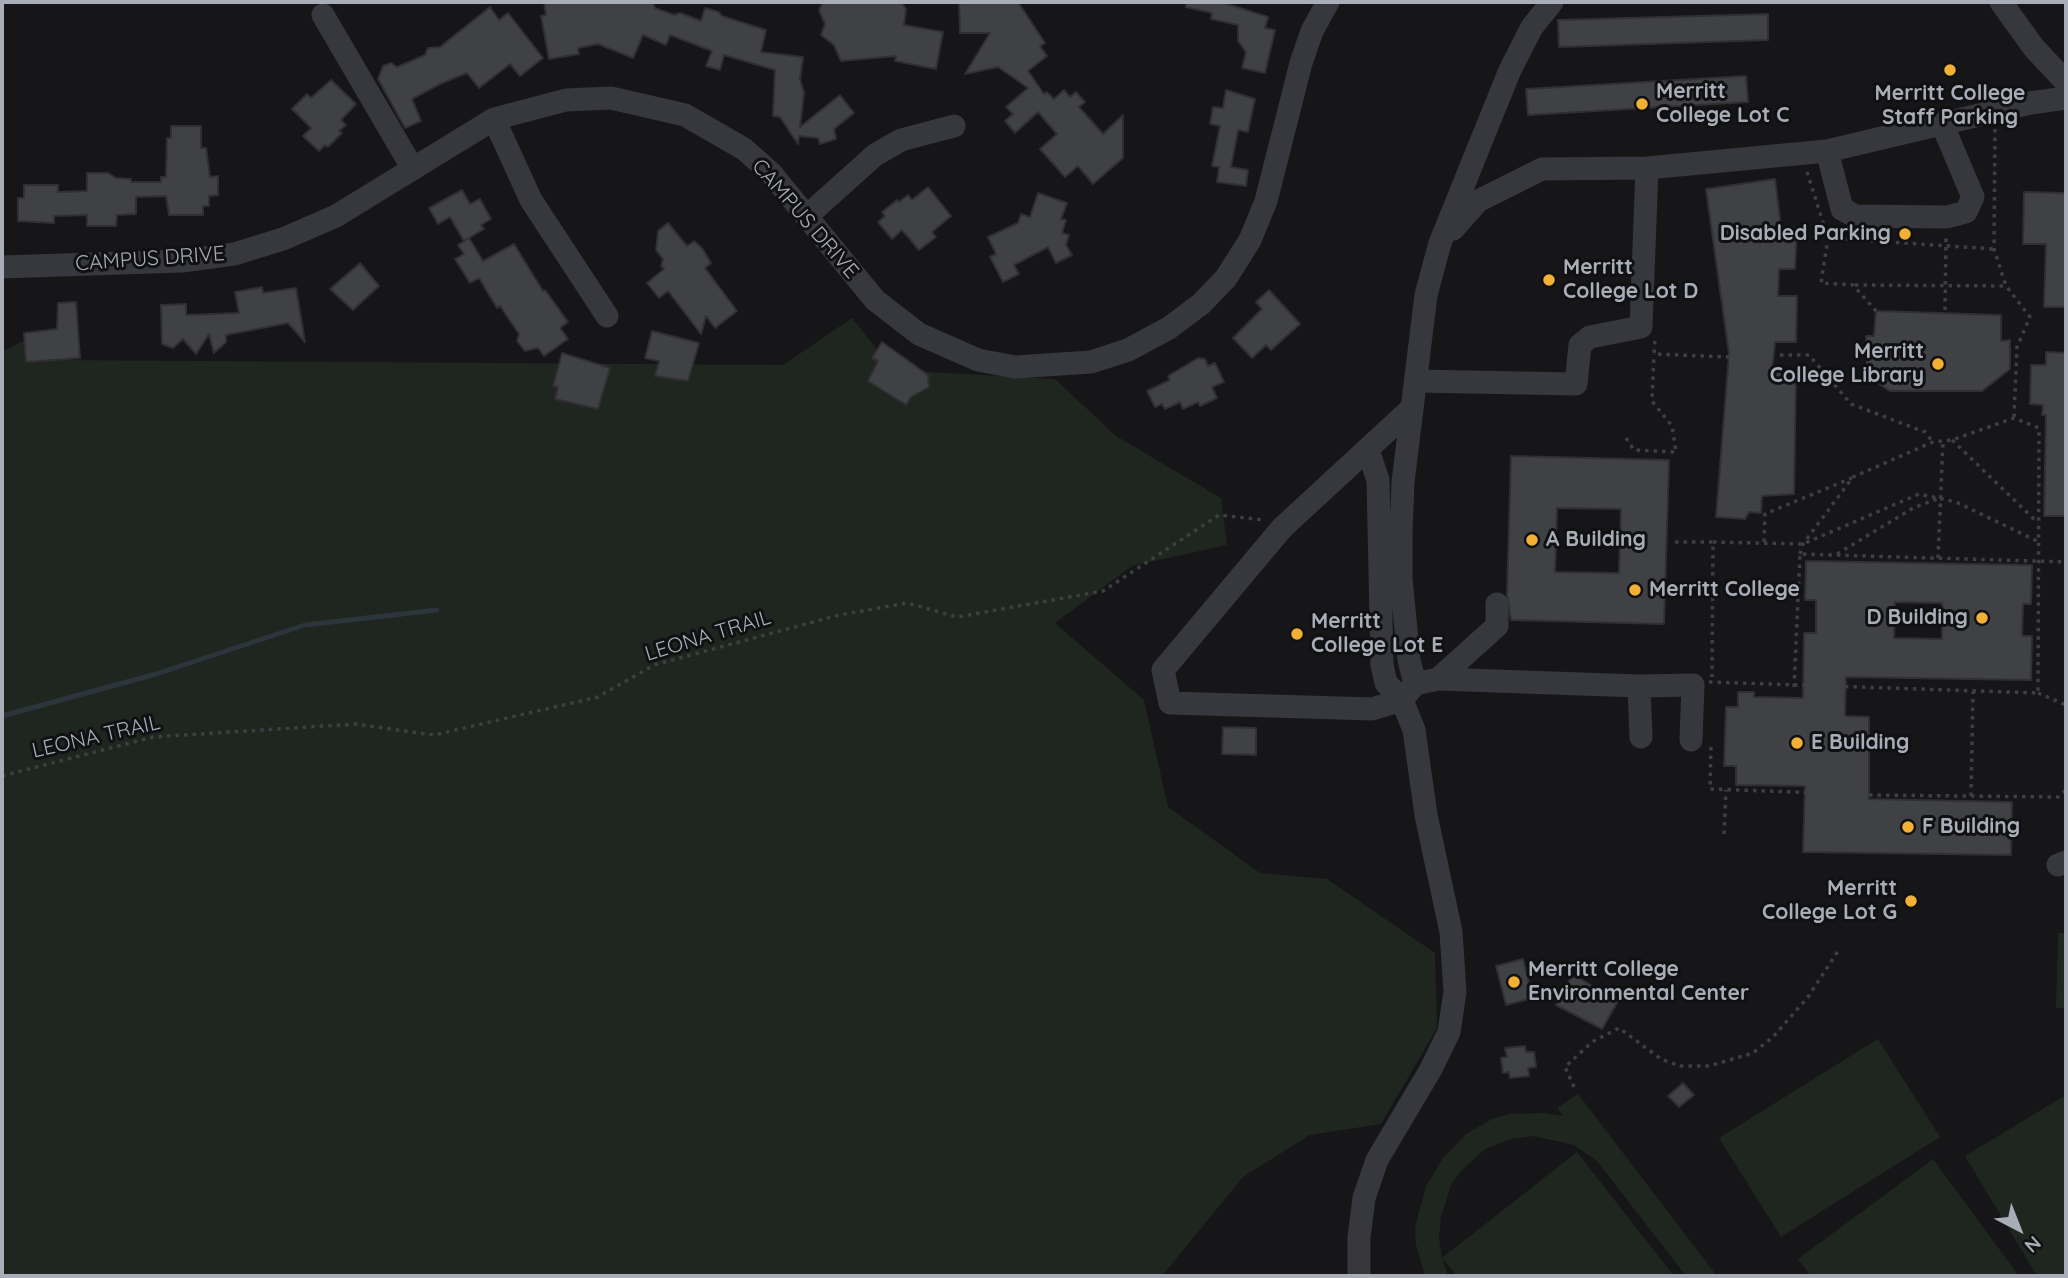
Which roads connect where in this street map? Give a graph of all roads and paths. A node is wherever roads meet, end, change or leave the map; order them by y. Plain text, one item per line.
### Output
1 (1328, 2) edge
2 (1552, 2) edge
3 (2001, 2) edge
4 (323, 15) dead end
5 (2066, 82) edge
6 (2066, 98) edge
7 (1994, 113) junction
8 (495, 119) junction
9 (954, 126) dead end
10 (1943, 126) junction
11 (1827, 151) junction
12 (1801, 153) junction
13 (1647, 168) junction
14 (413, 169) junction
15 (807, 216) junction
16 (1947, 217) junction
17 (1828, 238) junction
18 (1440, 243) junction
19 (1946, 246) junction
20 (1994, 249) junction
21 (2, 267) edge
22 (1853, 285) junction
23 (1944, 285) junction
24 (2007, 286) junction
25 (1945, 310) dead end
26 (1876, 311) dead end
27 (607, 316) dead end
28 (1641, 327) junction
29 (1654, 354) junction
30 (1780, 355) dead end
31 (1730, 357) dead end
32 (1416, 381) junction
33 (1412, 408) junction
34 (2014, 418) junction
35 (1626, 438) dead end
36 (1952, 440) junction
37 (1943, 441) junction
38 (1933, 442) junction
39 (1365, 452) junction
40 (1853, 477) junction
41 (1939, 499) junction
42 (2038, 522) junction
43 (1282, 528) junction
44 (2038, 541) junction
45 (1675, 542) dead end
46 (1713, 542) junction
47 (1764, 543) junction
48 (1803, 544) junction
49 (1800, 554) junction
50 (1835, 555) junction
51 (1938, 558) junction
52 (2040, 560) junction
53 (2066, 562) edge
54 (1497, 604) dead end
55 (1438, 679) junction
56 (1639, 686) junction
57 (1794, 687) junction
58 (1408, 692) junction
59 (1973, 692) junction
60 (2038, 692) junction
61 (2066, 705) edge
62 (1641, 737) dead end
63 (1690, 740) dead end
64 (2, 776) edge
65 (1710, 789) dead end
66 (1726, 790) junction
67 (2066, 790) edge
68 (1852, 794) dead end
69 (1868, 795) dead end
70 (1971, 796) junction
71 (1724, 834) dead end
72 (1840, 948) dead end
73 (1574, 1087) dead end
74 (1359, 1276) edge

1 - 15 street, CAMPUS DRIVE
2 - 18 street
3 - 5 street
4 - 14 street
6 - 7 street
7 - 10 street
7 - 20 path
8 - 14 street, CAMPUS DRIVE
8 - 15 street, CAMPUS DRIVE
8 - 27 street
9 - 15 street
10 - 11 street
10 - 16 street
11 - 12 street
11 - 16 street
12 - 13 street
12 - 17 path
13 - 18 street
13 - 28 street
14 - 21 street, CAMPUS DRIVE
16 - 19 path
17 - 19 path
17 - 22 path
18 - 32 street
19 - 20 path
19 - 23 path
20 - 24 path
22 - 23 path
22 - 26 path
23 - 24 path
23 - 25 path
24 - 34 path
28 - 29 path
28 - 32 street
29 - 31 path
29 - 35 path
30 - 38 path
32 - 33 street
33 - 39 street
33 - 58 street
34 - 36 path
34 - 42 path
36 - 37 path
36 - 42 path
37 - 38 path
37 - 41 path
38 - 40 path
39 - 43 street
39 - 58 street
40 - 47 path
40 - 48 path
41 - 44 path
41 - 48 path
41 - 50 path
41 - 51 path
42 - 44 path
43 - 58 street
43 - 64 path, LEONA TRAIL
44 - 52 path
45 - 46 path
46 - 47 path
46 - 57 path
47 - 48 path
48 - 49 path
49 - 50 path
49 - 57 path
50 - 51 path
51 - 52 path
52 - 53 path
52 - 60 path
54 - 55 street
55 - 56 street
55 - 58 street
56 - 62 street
56 - 63 street
57 - 59 path
58 - 74 street
59 - 60 path
59 - 70 path
60 - 61 path
65 - 66 path
66 - 68 path
66 - 71 path
67 - 70 path
69 - 70 path
72 - 73 path

